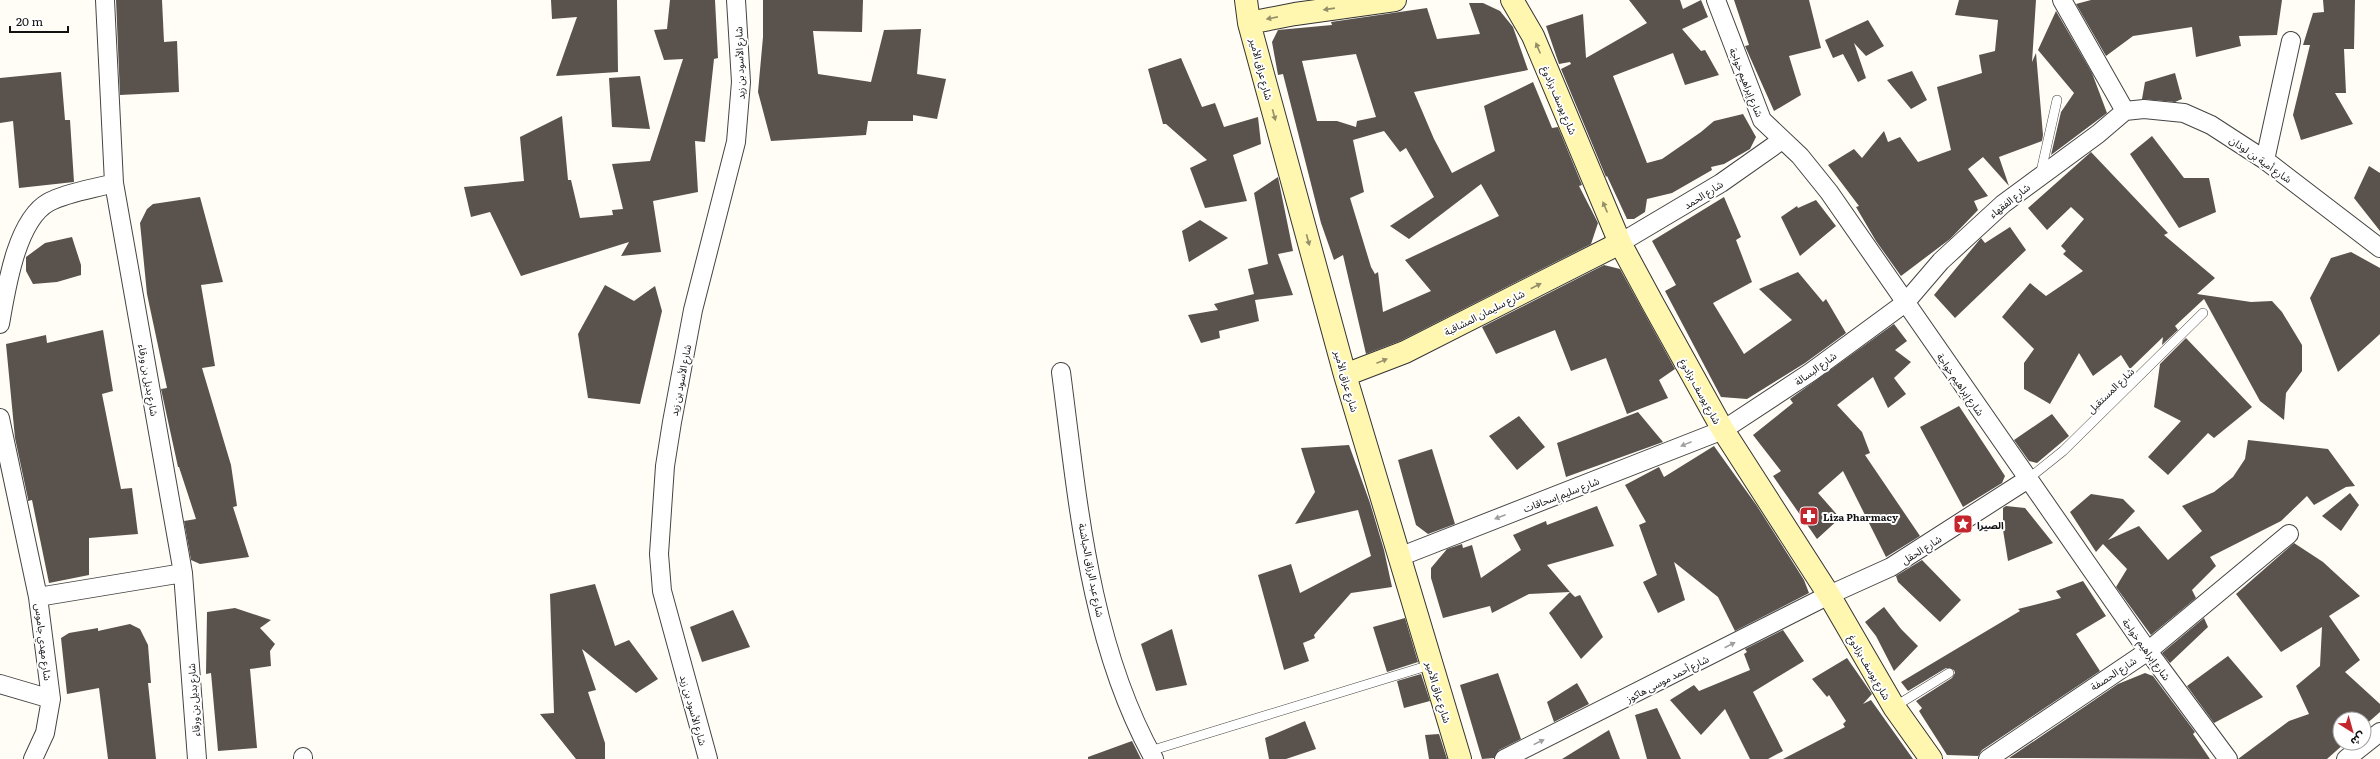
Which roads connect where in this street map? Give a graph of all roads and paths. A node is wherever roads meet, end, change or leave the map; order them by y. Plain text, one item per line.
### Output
1 (105, 0) edge
2 (736, 0) edge
3 (1246, 0) edge
4 (1395, 0) edge
5 (1512, 0) edge
6 (1716, 0) edge
7 (2062, 0) edge
8 (1292, 7) edge
9 (1249, 23) junction
10 (2291, 41) dead end
11 (2057, 100) dead end
12 (2125, 111) junction
13 (1782, 140) junction
14 (2265, 160) junction
15 (2040, 177) junction
16 (114, 183) junction
17 (1620, 243) junction
18 (2380, 248) edge
19 (1905, 303) junction
20 (2203, 312) dead end
21 (0, 324) edge
22 (1062, 372) dead end
23 (1345, 376) junction
24 (0, 418) edge
25 (1723, 430) junction
26 (2028, 479) junction
27 (2289, 534) dead end
28 (1398, 557) junction
29 (183, 573) junction
30 (1829, 595) junction
31 (38, 597) junction
32 (2148, 651) junction
33 (1430, 666) junction
34 (1950, 673) dead end
35 (0, 684) edge
36 (51, 699) junction
37 (1894, 707) junction
38 (2380, 732) edge
39 (1152, 755) edge
40 (33, 759) edge
41 (197, 759) edge
42 (708, 759) edge
43 (1460, 759) edge
44 (1504, 759) edge
45 (1932, 759) edge
46 (1988, 759) edge
47 (2228, 759) edge
48 (2346, 759) edge

1 - 16 street, شارع بديل بن ورقاء
2 - 42 street, شارع الأسود بن زيد
3 - 9 main road, شارع عراق الأمير
4 -> 8 main road
17 -> 5 main road, شارع يوسف بزادوغ
6 - 13 street, شارع إبراهيم خواجة
7 - 12 street
8 -> 9 main road
9 -> 23 main road, شارع عراق الأمير
10 - 14 street
11 - 15 lane
12 - 14 street, شارع أمية بن لوذان
12 - 15 street, شارع الفقهاء
13 - 17 street, شارع الحمد
13 - 19 street, شارع إبراهيم خواجة
14 - 18 street, شارع أمية بن لوذان
15 - 19 street, شارع الفقهاء
16 - 21 street
16 - 29 street, شارع بديل بن ورقاء
23 -> 17 main road, شارع سليمان المشاقبة
17 - 25 main road, شارع يوسف بزادوغ
19 - 25 street, شارع البسالة
19 - 26 street, شارع إبراهيم خواجة
20 - 26 lane, شارع المستقبل
22 - 39 street, شارع عبد الرزاق الحباشنة
23 - 28 main road, شارع عراق الأمير
24 - 31 street
25 -> 28 street, شارع سليم إسحاقات
25 - 30 main road, شارع يوسف بزادوغ
26 - 30 street, شارع الحقل
26 - 32 street, شارع إبراهيم خواجة
27 - 32 street, شارع الحصفة
28 - 33 main road, شارع عراق الأمير
29 - 31 street, شارع مهدي جاموس
29 - 41 street, شارع بديل بن ورقاء
30 - 37 main road, شارع يوسف بزادوغ
44 -> 30 street, شارع أحمد موسى هاكوز
31 - 36 street, شارع مهدي جاموس
32 - 46 street, شارع الحصفة
32 - 47 street, شارع إبراهيم خواجة
33 - 39 lane
33 - 43 main road, شارع عراق الأمير
34 - 37 lane
35 - 36 street
36 - 40 street, شارع مهدي جاموس
37 - 45 main road, شارع يوسف بزادوغ
38 - 48 street

